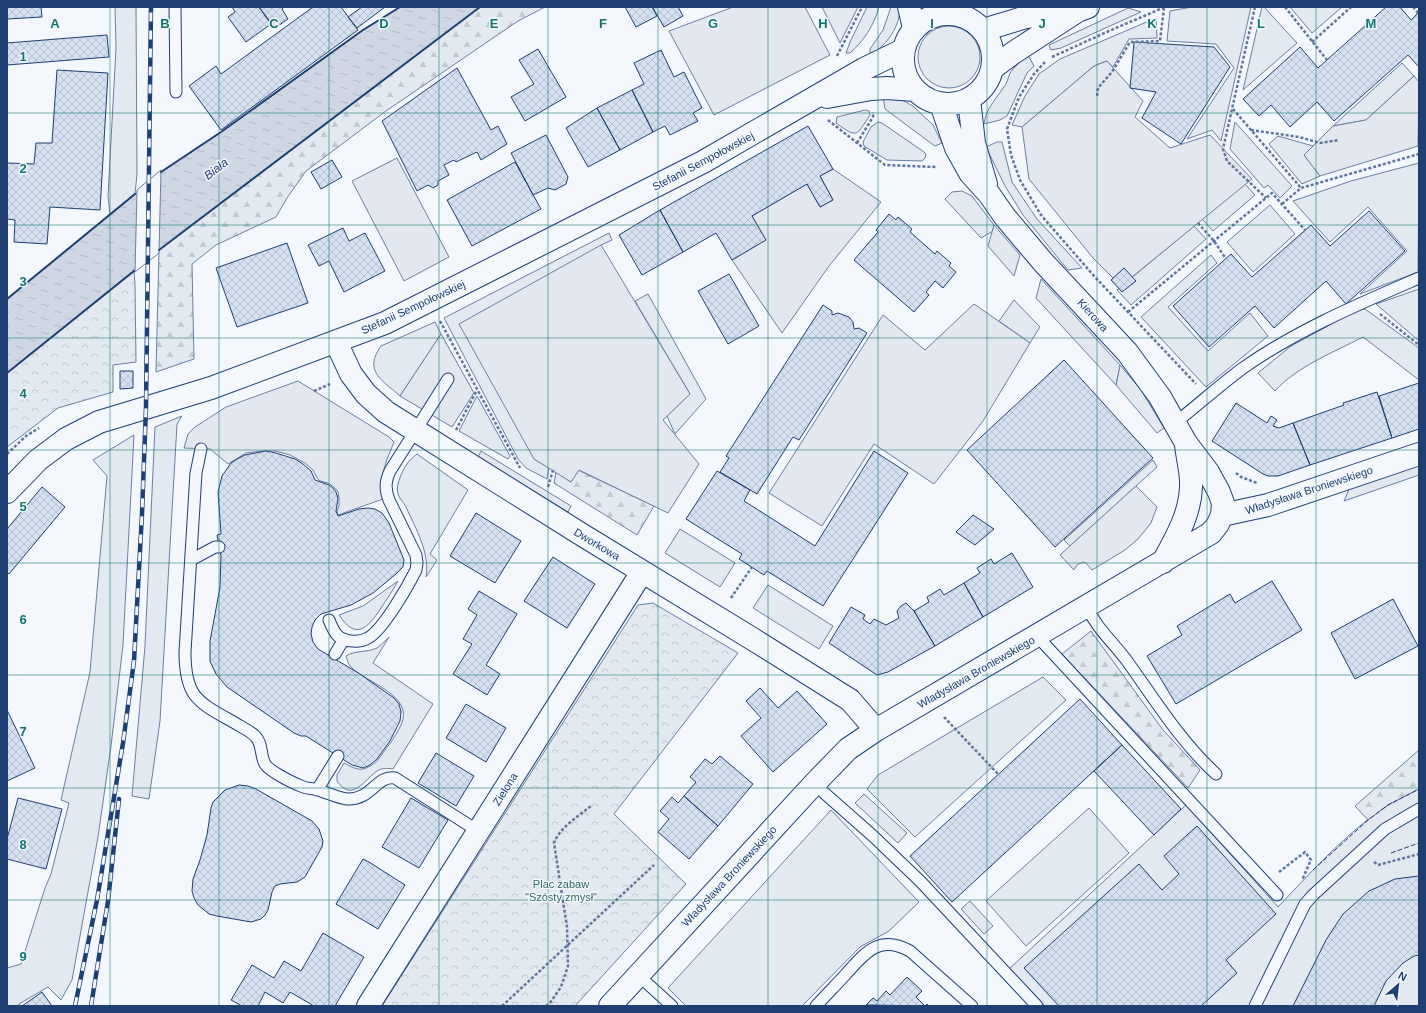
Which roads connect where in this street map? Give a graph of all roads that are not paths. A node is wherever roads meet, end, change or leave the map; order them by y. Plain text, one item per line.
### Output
1 (176, 7) edge
2 (909, 7) edge
3 (1084, 8) edge
4 (946, 10) edge
5 (914, 28) junction
6 (983, 30) junction
7 (903, 50) junction
8 (993, 68) junction
9 (915, 90) junction
10 (176, 92) dead end
11 (814, 99) junction
12 (969, 99) junction
13 (941, 104) junction
14 (989, 194) junction
15 (1419, 278) edge
16 (336, 342) junction
17 (448, 379) dead end
18 (1175, 423) junction
19 (416, 432) junction
20 (1186, 443) junction
21 (201, 449) dead end
22 (1419, 454) edge
23 (7, 492) edge
24 (1222, 515) junction
25 (219, 546) dead end
26 (191, 560) junction
27 (1163, 562) junction
28 (642, 572) junction
29 (1087, 607) junction
30 (329, 620) dead end
31 (1037, 636) junction
32 (344, 639) junction
33 (335, 654) dead end
34 (876, 730) junction
35 (338, 756) dead end
36 (1216, 774) dead end
37 (814, 784) junction
38 (317, 790) junction
39 (1419, 809) edge
40 (478, 831) junction
41 (1277, 895) dead end
42 (638, 975) junction
43 (368, 1006) edge
44 (610, 1006) edge
45 (672, 1006) edge
46 (816, 1006) edge
47 (972, 1006) edge
48 (1037, 1006) edge
49 (1255, 1006) edge

1 - 10 lane
2 - 5 street
3 - 6 street
3 - 8 street
4 - 5 street
4 - 6 street
5 - 7 street
6 - 8 street
7 - 9 street
7 - 11 street, Stefanii Sempołowskiej
8 - 12 street
9 - 11 street, Stefanii Sempołowskiej
9 - 13 street
11 - 16 street, Stefanii Sempołowskiej
12 - 13 street
12 - 14 street, Kierowa
13 - 14 street, Kierowa
14 - 18 street, Kierowa
15 - 18 lane
16 - 19 street, Dworkowa
16 - 23 street, Stefanii Sempołowskiej
17 - 19 lane
18 - 20 street, Kierowa
19 - 28 street, Dworkowa
19 - 32 lane
20 - 24 street, Kierowa
20 - 27 street, Kierowa
21 - 26 lane
22 - 24 street, Władysława Broniewskiego
24 - 27 street, Władysława Broniewskiego
25 - 26 lane
26 - 38 lane
27 - 29 street, Władysława Broniewskiego
28 - 34 street, Dworkowa
28 - 40 street, Zielona
29 - 31 street, Władysława Broniewskiego
29 - 36 lane
30 - 32 lane
31 - 34 street, Władysława Broniewskiego
31 - 41 lane
32 - 33 lane
34 - 37 street, Władysława Broniewskiego
35 - 38 lane
37 - 42 street, Władysława Broniewskiego
37 - 48 lane
38 - 40 lane
39 - 49 lane
40 - 43 street, Zielona
42 - 44 street, Władysława Broniewskiego
42 - 45 lane
46 - 47 lane

